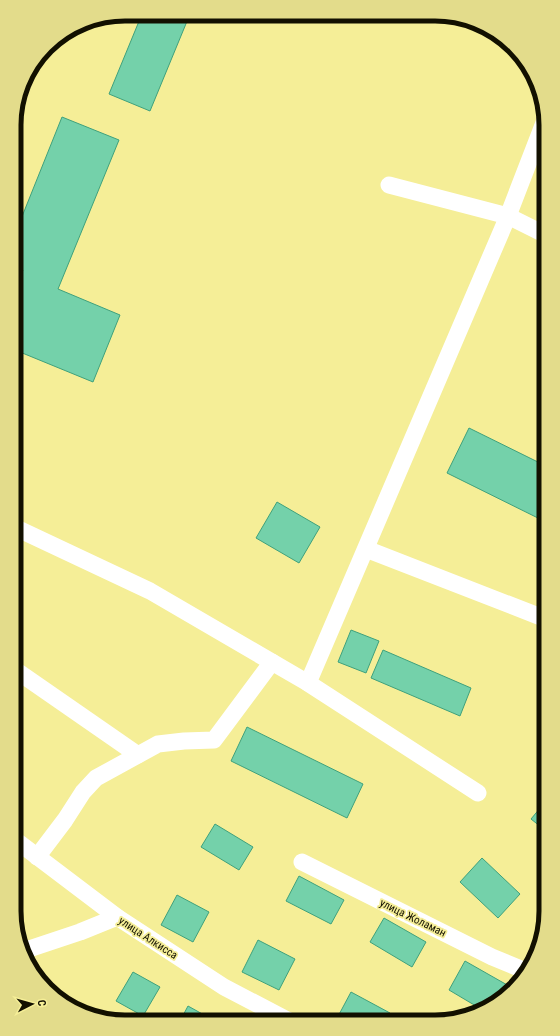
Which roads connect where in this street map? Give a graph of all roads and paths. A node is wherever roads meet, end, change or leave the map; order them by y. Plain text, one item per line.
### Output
1 (539, 136) edge
2 (389, 185) dead end
3 (508, 216) junction
4 (539, 232) edge
5 (21, 530) edge
6 (366, 549) junction
7 (539, 616) edge
8 (272, 662) junction
9 (21, 674) edge
10 (308, 683) junction
11 (138, 755) junction
12 (478, 793) dead end
13 (21, 844) edge
14 (37, 857) junction
15 (302, 862) dead end
16 (117, 917) junction
17 (28, 949) edge
18 (521, 969) edge
19 (278, 1015) edge

1 - 3 street
2 - 3 street
3 - 4 street
3 - 6 street
5 - 8 street
6 - 7 street
6 - 10 street
8 - 10 street
8 - 11 street
9 - 11 street
10 - 12 street
11 - 14 street
13 - 14 street, улица Алкисса
14 - 16 street, улица Алкисса
15 - 18 street, улица Жоламан
16 - 17 street
16 - 19 street, улица Алкисса

